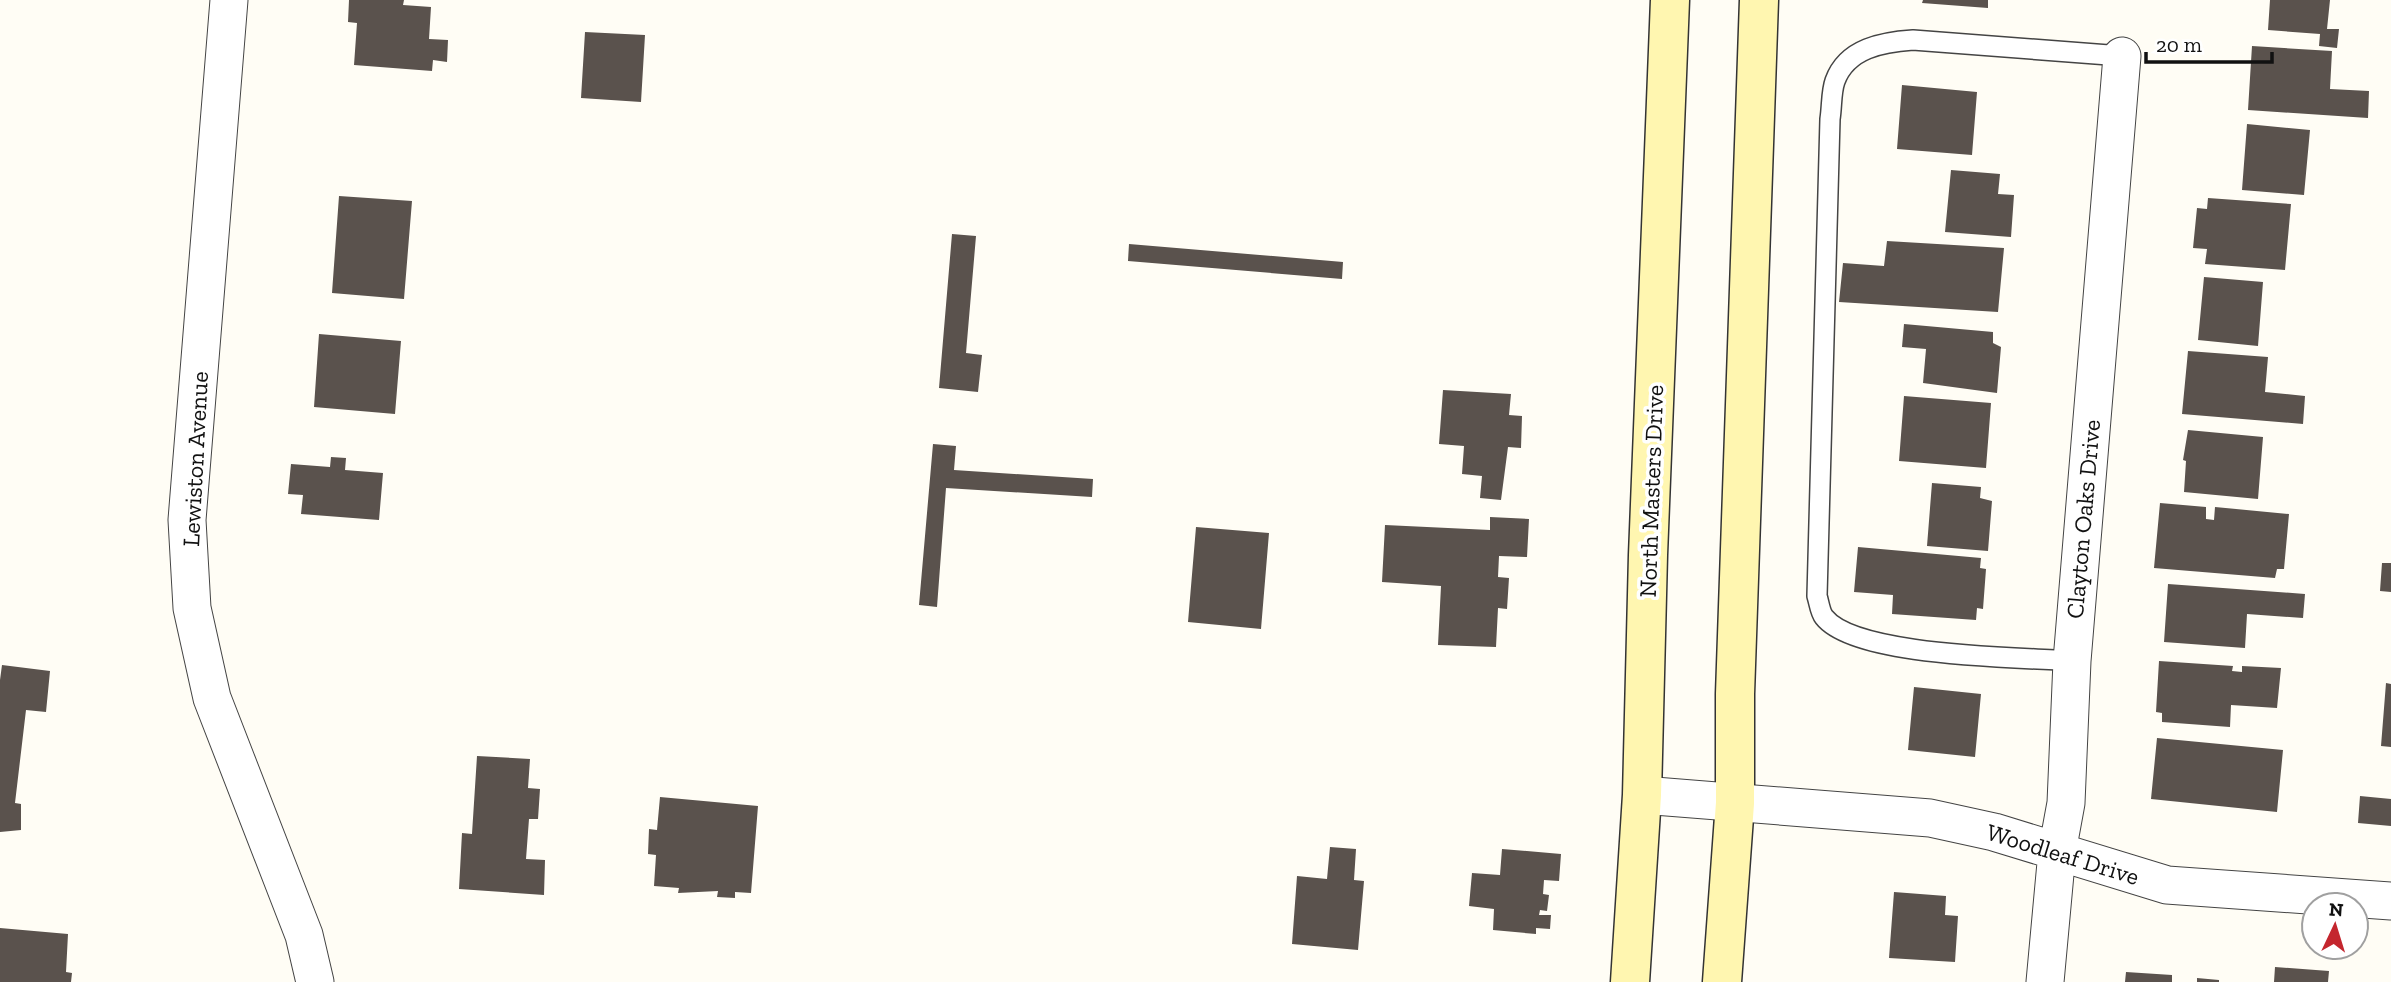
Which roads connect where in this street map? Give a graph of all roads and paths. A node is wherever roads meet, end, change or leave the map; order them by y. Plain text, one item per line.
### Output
1 (229, 0) edge
2 (1670, 0) edge
3 (1759, 0) edge
4 (2122, 56) joint
5 (2072, 661) junction
6 (1642, 795) junction
7 (1735, 803) junction
8 (2057, 852) junction
9 (2391, 901) edge
10 (315, 982) edge
11 (1630, 982) edge
12 (1722, 982) edge
13 (2045, 982) edge

1 - 10 street, Lewiston Avenue
2 - 6 main road, North Masters Drive
3 - 7 main road
4 - 5 street, Clayton Oaks Drive
4 - 5 lane
5 - 8 street, Clayton Oaks Drive
6 - 7 street, Woodleaf Drive
6 - 11 main road, North Masters Drive
7 - 8 street, Woodleaf Drive
7 - 12 main road
8 - 9 street, Woodleaf Drive
8 - 13 street, Clayton Oaks Drive

